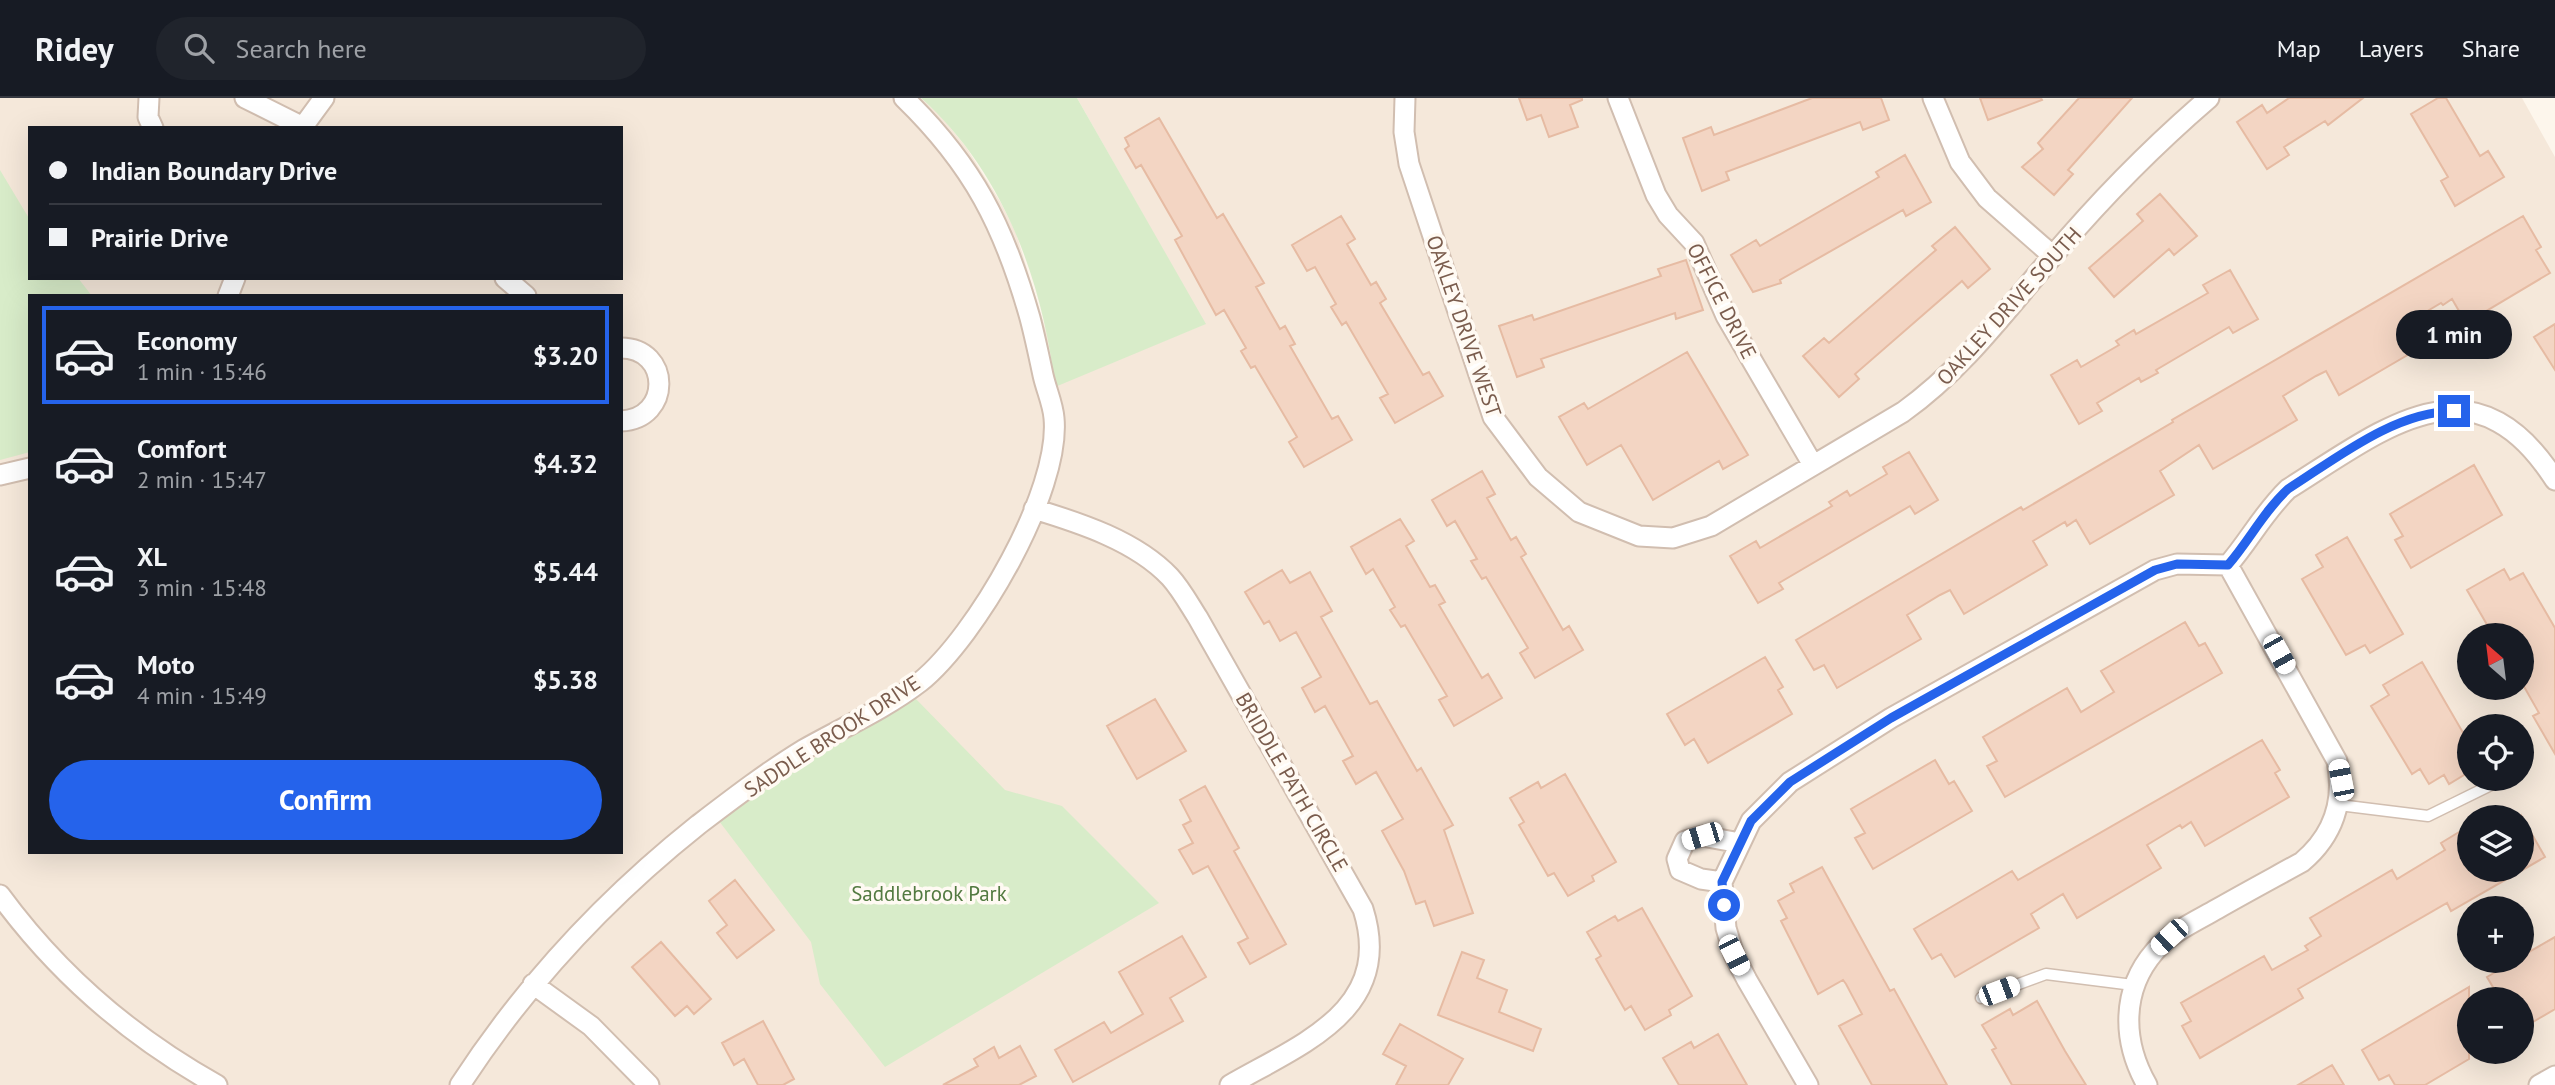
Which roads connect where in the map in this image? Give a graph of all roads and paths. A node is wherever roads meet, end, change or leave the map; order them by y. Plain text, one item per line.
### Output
1 (149, 98) edge
2 (245, 98) edge
3 (324, 98) edge
4 (904, 98) edge
5 (1405, 98) edge
6 (1618, 98) edge
7 (1933, 98) edge
8 (2208, 98) edge
9 (152, 126) edge
10 (300, 126) edge
11 (303, 126) edge
12 (2053, 256) junction
13 (507, 280) edge
14 (524, 294) edge
15 (623, 348) edge
16 (623, 421) edge
17 (1813, 465) junction
18 (28, 468) edge
19 (0, 475) edge
20 (2555, 480) edge
21 (1034, 509) junction
22 (1673, 538) joint
23 (2228, 565) junction
24 (2479, 791) edge
25 (2339, 805) junction
26 (1737, 849) junction
27 (1722, 882) junction
28 (0, 895) edge
29 (533, 984) junction
30 (2133, 985) junction
31 (1981, 998) dead end
32 (2555, 1076) edge
33 (216, 1085) edge
34 (460, 1085) edge
35 (649, 1085) edge
36 (1230, 1085) edge
37 (1808, 1085) edge
38 (2147, 1085) edge
39 (2539, 1085) edge

1 - 9 street
2 - 10 street
3 - 11 street
4 - 21 street, SADDLE BROOK DRIVE
5 - 22 street, OAKLEY DRIVE WEST
6 - 17 street, OFFICE DRIVE
7 - 12 street
8 - 12 street, OAKLEY DRIVE SOUTH
12 - 17 street, OAKLEY DRIVE SOUTH
13 - 14 street
15 - 16 street
17 - 22 street, OAKLEY DRIVE SOUTH
18 - 19 street
20 - 23 street
21 - 29 street, SADDLE BROOK DRIVE
21 - 36 street, BRIDDLE PATH CIRCLE
23 - 25 street
23 - 26 street
24 - 25 lane
25 - 30 street
26 - 27 street
26 - 27 street
27 - 37 street
28 - 33 street
29 - 34 street, SADDLE BROOK DRIVE
29 - 35 street
30 - 31 lane
30 - 38 street
32 - 39 street

